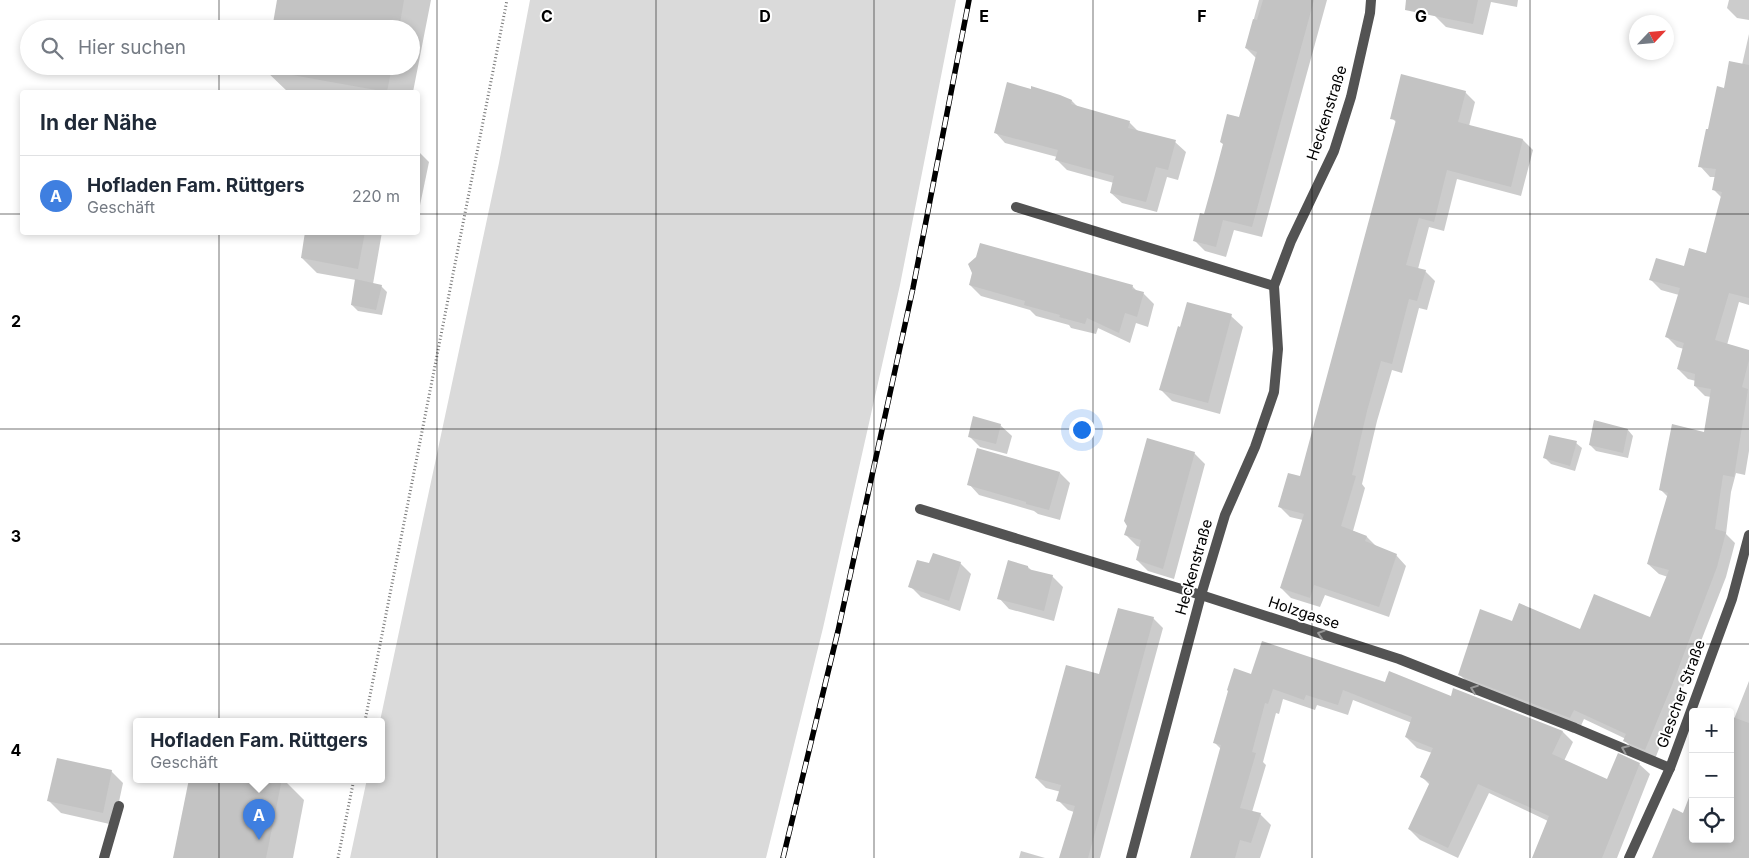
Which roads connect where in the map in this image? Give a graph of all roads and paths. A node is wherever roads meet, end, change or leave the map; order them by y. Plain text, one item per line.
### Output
1 (507, 0) edge
2 (1371, 0) edge
3 (1016, 207) dead end
4 (1274, 286) junction
5 (920, 510) dead end
6 (1749, 535) edge
7 (1201, 595) junction
8 (366, 718) edge
9 (1670, 768) junction
10 (353, 783) edge
11 (119, 806) dead end
12 (104, 858) edge
13 (338, 858) edge
14 (1131, 858) edge
15 (1629, 858) edge

1 - 8 path
2 - 4 street, Heckenstraße
3 - 4 street
4 - 7 street, Heckenstraße
5 - 7 street, Holzgasse
6 - 9 street, Glescher Straße
9 -> 7 street, Holzgasse
7 - 14 street, Heckenstraße
9 - 15 street, Glescher Straße
10 - 13 path
11 - 12 street

